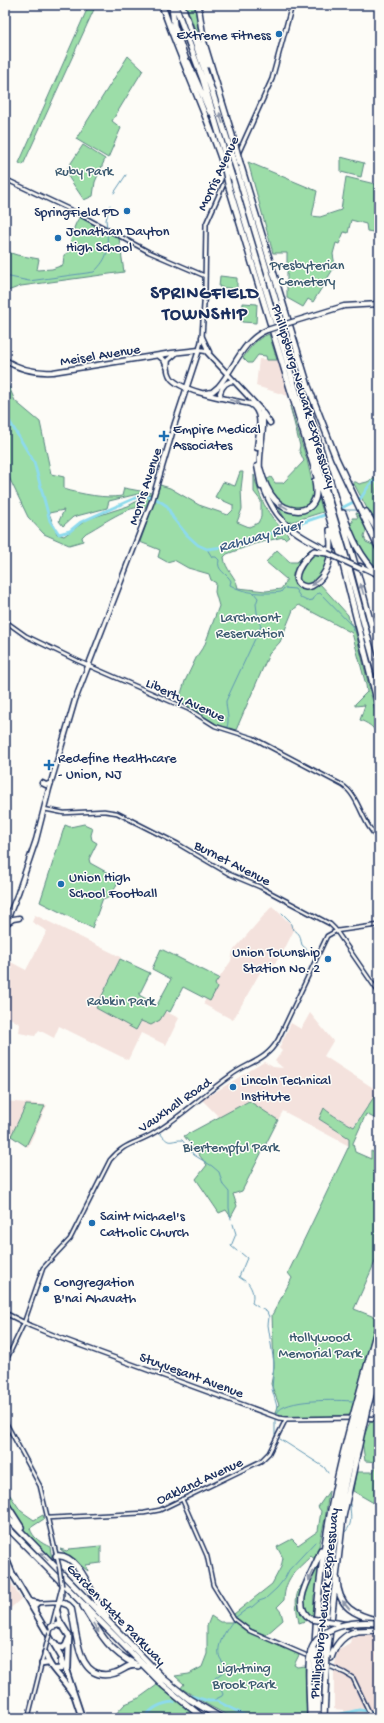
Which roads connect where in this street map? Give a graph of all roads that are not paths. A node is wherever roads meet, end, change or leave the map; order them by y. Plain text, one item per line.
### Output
1 (162, 5) edge
2 (174, 5) edge
3 (182, 5) edge
4 (198, 5) edge
5 (292, 5) edge
6 (183, 16) junction
7 (180, 43) junction
8 (215, 80) junction
9 (213, 136) junction
10 (222, 142) junction
11 (5, 179) edge
12 (206, 276) junction
13 (379, 304) edge
14 (202, 337) junction
15 (199, 350) junction
16 (209, 352) junction
17 (177, 353) junction
18 (159, 356) junction
19 (5, 360) edge
20 (235, 362) junction
21 (167, 367) junction
22 (223, 369) junction
23 (228, 374) junction
24 (224, 380) junction
25 (234, 381) junction
26 (187, 388) junction
27 (204, 393) junction
28 (221, 398) junction
29 (262, 412) junction
30 (270, 423) dead end
31 (260, 469) junction
32 (314, 470) junction
33 (330, 515) junction
34 (365, 515) junction
35 (342, 516) junction
36 (283, 524) junction
37 (379, 533) edge
38 (379, 549) edge
39 (327, 552) junction
40 (379, 576) edge
41 (356, 592) junction
42 (5, 621) edge
43 (379, 654) edge
44 (88, 665) junction
45 (379, 679) edge
46 (379, 697) edge
47 (379, 708) edge
48 (51, 782) junction
49 (42, 783) dead end
50 (44, 809) junction
51 (379, 840) edge
52 (19, 918) dead end
53 (5, 925) edge
54 (379, 925) edge
55 (336, 931) junction
56 (379, 993) edge
57 (5, 1313) edge
58 (24, 1323) junction
59 (379, 1323) edge
60 (379, 1337) edge
61 (379, 1354) edge
62 (5, 1364) edge
63 (379, 1368) edge
64 (361, 1409) junction
65 (286, 1419) junction
66 (379, 1419) edge
67 (5, 1421) edge
68 (356, 1427) junction
69 (343, 1486) junction
70 (182, 1499) junction
71 (5, 1502) edge
72 (339, 1503) junction
73 (5, 1515) edge
74 (48, 1518) junction
75 (5, 1524) edge
76 (5, 1528) edge
77 (325, 1540) junction
78 (32, 1543) junction
79 (26, 1546) junction
80 (5, 1556) edge
81 (56, 1556) junction
82 (5, 1568) edge
83 (335, 1571) junction
84 (62, 1586) junction
85 (76, 1595) junction
86 (27, 1599) junction
87 (59, 1602) junction
88 (37, 1603) junction
89 (58, 1611) junction
90 (37, 1615) junction
91 (54, 1618) junction
92 (110, 1624) junction
93 (379, 1626) edge
94 (51, 1627) junction
95 (66, 1629) junction
96 (68, 1634) junction
97 (49, 1638) junction
98 (315, 1640) junction
99 (44, 1653) junction
100 (323, 1655) junction
101 (61, 1661) junction
102 (49, 1663) junction
103 (42, 1664) junction
104 (138, 1666) junction
105 (54, 1669) junction
106 (149, 1671) junction
107 (322, 1671) junction
108 (69, 1676) junction
109 (72, 1693) junction
110 (317, 1709) junction
111 (372, 1716) edge
112 (28, 1718) edge
113 (81, 1718) edge
114 (202, 1718) edge
115 (221, 1718) edge
116 (312, 1718) edge
117 (319, 1718) edge
118 (324, 1718) edge

1 - 9 highway, Phillipsburg-Newark Expressway
2 - 6 highway, Phillipsburg-Newark Expressway
2 - 7 highway
3 - 6 highway, Phillipsburg-Newark Expressway
4 - 8 highway
5 - 12 main road, Morris Avenue
6 - 8 highway
6 - 10 highway, Phillipsburg-Newark Expressway
35 -> 6 highway, Phillipsburg-Newark Expressway, bridge
7 - 9 highway
7 - 10 highway
8 - 34 highway, Phillipsburg-Newark Expressway, bridge
9 - 32 highway, Phillipsburg-Newark Expressway, bridge
10 - 33 highway, Phillipsburg-Newark Expressway, bridge
11 - 12 street
12 - 14 main road, Morris Avenue
13 - 20 main road, bridge
14 - 15 main road, Morris Avenue
14 - 16 main road
15 - 16 main road, Meisel Avenue
15 - 17 main road, Meisel Avenue
15 - 26 main road, Morris Avenue
16 - 22 main road
17 - 18 main road, Meisel Avenue
17 - 21 main road
18 - 19 main road, Meisel Avenue
18 - 21 main road
20 - 22 main road
20 - 23 main road
21 - 26 main road
22 - 23 main road
22 - 24 main road
23 - 24 main road
23 - 25 main road
24 - 27 main road
25 - 28 main road
25 - 29 main road
26 - 27 main road
26 - 44 main road, Morris Avenue
27 - 28 main road
28 -> 36 main road
29 - 30 main road
29 - 31 main road
32 -> 31 highway
31 - 36 main road
32 - 33 highway, Phillipsburg-Newark Expressway
33 -> 39 highway
33 - 41 highway, Phillipsburg-Newark Expressway
33 - 47 highway, Phillipsburg-Newark Expressway
34 - 37 highway
34 - 38 highway, Phillipsburg-Newark Expressway
35 - 40 highway
43 -> 35 highway
36 - 39 main road
39 - 40 main road, bridge
41 - 45 highway, Phillipsburg-Newark Expressway
41 - 46 highway
42 - 44 street, Liberty Avenue
44 - 48 main road, Morris Avenue
44 - 51 street, Liberty Avenue
48 - 49 main road
48 - 50 main road, Morris Avenue
50 - 53 main road, Morris Avenue
50 - 55 street, Burnet Avenue
52 - 53 main road
54 - 55 street
55 - 56 street, Burnet Avenue
55 - 58 street, Vauxhall Road
57 - 58 main road, Stuyvesant Avenue
58 - 62 street, Vauxhall Road
58 - 65 main road, Stuyvesant Avenue
59 - 64 highway, Phillipsburg-Newark Expressway
60 - 64 highway, Phillipsburg-Newark Expressway
61 - 64 highway, Phillipsburg-Newark Expressway
63 - 64 highway, Phillipsburg-Newark Expressway
64 - 68 highway, Phillipsburg-Newark Expressway, bridge
64 - 68 highway, Phillipsburg-Newark Expressway, bridge
65 - 66 main road, Stuyvesant Avenue
65 - 70 street, Oakland Avenue
67 - 74 street
68 - 69 highway, Phillipsburg-Newark Expressway
68 - 69 highway, Phillipsburg-Newark Expressway
69 - 72 highway, Phillipsburg-Newark Expressway
69 - 72 highway, Phillipsburg-Newark Expressway
70 - 74 street, Oakland Avenue
70 - 111 street
71 - 78 highway
72 - 77 highway, Phillipsburg-Newark Expressway
72 - 83 highway, Phillipsburg-Newark Expressway
72 - 98 highway
72 - 100 highway, Phillipsburg-Newark Expressway
73 - 78 highway, Garden State Parkway
74 - 81 street
75 - 79 highway, Garden State Parkway
76 - 79 highway
77 -> 93 highway, bridge
77 - 98 highway, Phillipsburg-Newark Expressway
92 -> 78 highway, Garden State Parkway
79 - 85 highway, Garden State Parkway
80 - 86 highway
81 - 84 street, bridge
81 - 92 highway
82 - 101 highway
93 -> 83 highway
83 - 100 highway, Phillipsburg-Newark Expressway
84 - 87 street
84 - 87 street
85 -> 104 highway
85 - 106 highway, Garden State Parkway
86 - 88 highway
86 - 90 highway
87 - 88 street
87 - 89 street
87 - 91 street
87 - 104 highway
88 - 90 highway
89 - 91 street
89 - 95 highway
90 - 97 highway
91 - 94 street
92 - 115 highway, Garden State Parkway
93 - 100 highway, bridge
93 - 110 highway, bridge
94 - 95 highway
94 - 97 street
95 - 96 highway
96 - 97 highway
96 - 108 highway
97 - 99 street
97 - 108 highway
98 - 100 highway, Phillipsburg-Newark Expressway
99 - 102 highway
99 - 103 street
100 - 107 highway, Phillipsburg-Newark Expressway, bridge
100 - 107 highway, Phillipsburg-Newark Expressway
100 - 107 highway
101 - 105 highway
101 - 109 highway
102 - 103 highway
102 - 105 highway
103 - 112 street
104 - 106 highway
105 - 109 highway
106 - 114 highway, Garden State Parkway
107 - 110 highway, Phillipsburg-Newark Expressway
107 - 110 highway, Phillipsburg-Newark Expressway
108 - 113 highway
109 - 113 highway
110 - 116 highway, Phillipsburg-Newark Expressway
110 - 117 highway, Phillipsburg-Newark Expressway
110 - 118 highway, Phillipsburg-Newark Expressway

